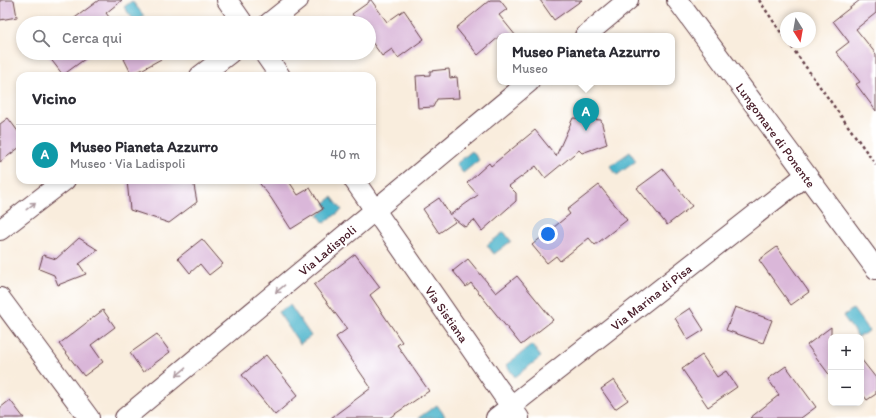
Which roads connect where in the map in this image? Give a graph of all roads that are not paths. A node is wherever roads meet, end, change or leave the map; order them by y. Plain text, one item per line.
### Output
1 (227, 0) edge
2 (298, 0) edge
3 (628, 0) edge
4 (677, 0) edge
5 (238, 16) edge
6 (278, 16) edge
7 (589, 33) edge
8 (221, 60) edge
9 (269, 60) edge
10 (205, 72) edge
11 (277, 72) edge
12 (525, 85) edge
13 (806, 175) junction
14 (60, 184) edge
15 (357, 184) edge
16 (375, 210) junction
17 (0, 230) edge
18 (876, 269) edge
19 (0, 298) edge
20 (509, 414) edge
21 (89, 418) edge
22 (125, 418) edge

1 - 5 street
2 - 6 street
3 - 7 street
4 - 13 street, Lungomare di Ponente
8 - 10 street
9 - 11 street
12 - 16 street, Via Ladispoli
13 - 18 street, Lungomare di Ponente
13 - 20 street, Via Marina di Pisa
17 -> 14 street
15 - 16 street, Via Sistiana
16 - 20 street, Via Sistiana
16 -> 22 street, Via Ladispoli
19 - 21 street

